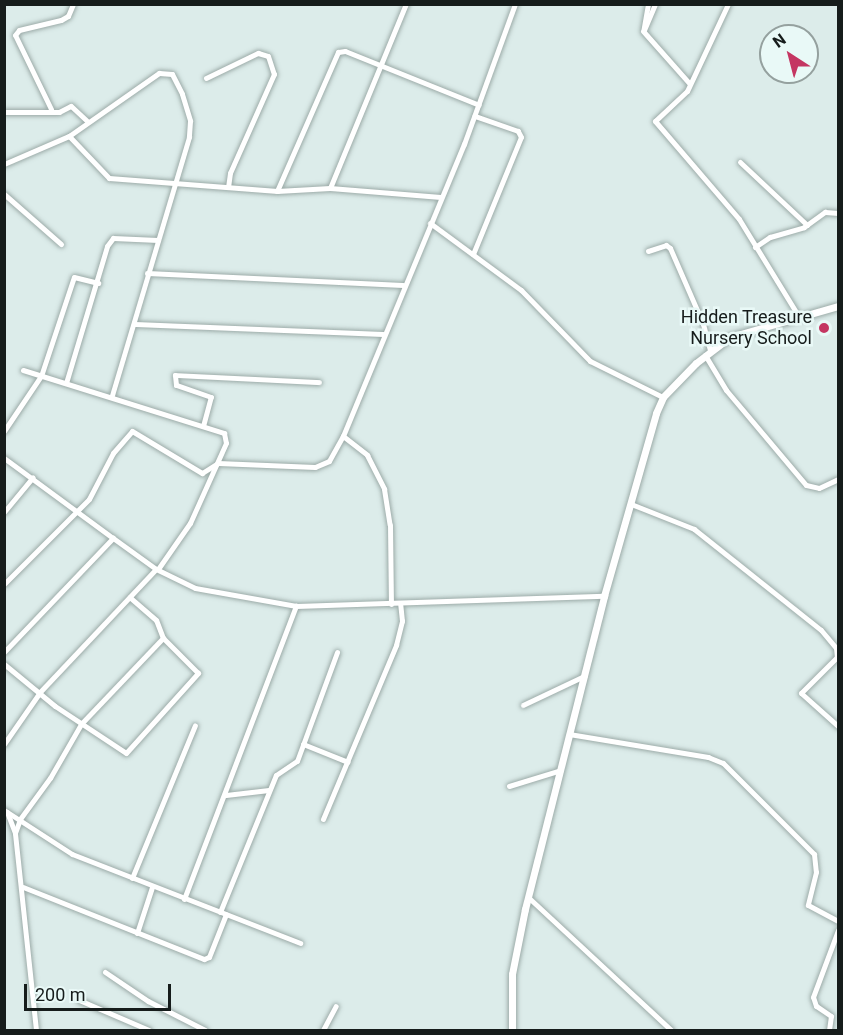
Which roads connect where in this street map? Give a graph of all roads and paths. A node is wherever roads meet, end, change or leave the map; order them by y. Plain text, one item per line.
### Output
1 (73, 4) edge
2 (406, 4) edge
3 (515, 4) edge
4 (648, 4) edge
5 (655, 4) edge
6 (728, 4) edge
7 (643, 31) junction
8 (380, 66) junction
9 (206, 78) dead end
10 (689, 82) junction
11 (479, 105) junction
12 (51, 109) junction
13 (4, 112) edge
14 (475, 116) junction
15 (87, 121) junction
16 (69, 136) junction
17 (740, 162) dead end
18 (4, 164) edge
19 (172, 185) junction
20 (228, 187) junction
21 (330, 188) junction
22 (277, 191) junction
23 (4, 194) edge
24 (441, 197) junction
25 (838, 213) edge
26 (430, 223) junction
27 (807, 225) junction
28 (158, 240) junction
29 (62, 244) dead end
30 (755, 247) junction
31 (648, 251) dead end
32 (473, 254) junction
33 (147, 273) junction
34 (98, 283) junction
35 (403, 285) junction
36 (838, 306) edge
37 (799, 317) junction
38 (135, 324) junction
39 (383, 334) junction
40 (708, 353) junction
41 (23, 370) dead end
42 (41, 376) junction
43 (319, 382) dead end
44 (66, 383) junction
45 (112, 396) junction
46 (663, 397) junction
47 (203, 426) junction
48 (4, 431) edge
49 (343, 436) junction
50 (4, 458) edge
51 (218, 463) junction
52 (33, 477) junction
53 (838, 479) edge
54 (631, 504) junction
55 (78, 509) junction
56 (4, 513) edge
57 (113, 538) junction
58 (157, 569) junction
59 (4, 584) edge
60 (604, 596) junction
61 (130, 597) junction
62 (400, 603) junction
63 (391, 604) junction
64 (296, 606) junction
65 (163, 638) junction
66 (4, 652) edge
67 (337, 652) dead end
68 (832, 663) junction
69 (4, 664) edge
70 (838, 669) edge
71 (584, 676) junction
72 (40, 692) junction
73 (522, 705) dead end
74 (81, 724) junction
75 (195, 725) dead end
76 (838, 726) edge
77 (569, 734) junction
78 (4, 744) edge
79 (303, 744) junction
80 (348, 762) junction
81 (561, 770) junction
82 (509, 786) dead end
83 (269, 790) junction
84 (226, 795) junction
85 (6, 811) edge
86 (20, 819) junction
87 (324, 819) dead end
88 (15, 833) junction
89 (132, 878) junction
90 (23, 887) junction
91 (152, 887) junction
92 (528, 898) junction
93 (184, 899) junction
94 (223, 913) junction
95 (838, 921) edge
96 (838, 930) edge
97 (137, 933) junction
98 (300, 943) dead end
99 (105, 972) dead end
100 (79, 1000) dead end
101 (336, 1006) dead end
102 (36, 1030) edge
103 (149, 1030) edge
104 (205, 1030) edge
105 (323, 1030) edge
106 (512, 1030) edge
107 (671, 1030) edge
108 (829, 1030) edge

1 - 12 street
2 - 8 street
3 - 11 street
4 - 7 street
5 - 7 street
6 - 10 street
7 - 10 street
8 - 11 street
8 - 21 street
8 - 22 street
9 - 20 street
10 - 30 street
11 - 14 street
12 - 13 street
12 - 15 street
14 - 24 street
14 - 32 street
15 - 16 street
15 - 19 street
16 - 18 street
16 - 19 street
17 - 27 street
19 - 20 street
19 - 28 street
20 - 22 street
21 - 22 street
21 - 24 street
23 - 29 street
24 - 26 street
25 - 27 street
26 - 32 street
26 - 35 street
27 - 30 street
28 - 33 street
28 - 34 street
30 - 37 street
31 - 40 street
32 - 46 street
33 - 35 street
33 - 38 street
34 - 42 street
34 - 44 street
35 - 39 street
36 - 37 street
37 - 40 street
38 - 39 street
38 - 45 street
39 - 49 street
40 - 46 street
40 - 53 street
41 - 42 street
42 - 44 street
42 - 48 street
43 - 47 street
44 - 45 street
45 - 47 street
46 - 54 street
47 - 51 street
49 - 51 street
49 - 63 street
50 - 52 street
51 - 55 street
51 - 58 street
52 - 55 street
52 - 56 street
54 - 60 street
54 - 68 street
55 - 57 street
55 - 59 street
57 - 58 street
57 - 66 street
58 - 61 street
58 - 64 street
60 - 62 street
60 - 71 street
61 - 65 street
61 - 72 street
62 - 63 street
62 - 80 street
63 - 64 street
64 - 84 street
65 - 74 street
65 - 74 street
67 - 79 street
68 - 70 street
68 - 76 street
69 - 72 street
71 - 73 street
71 - 77 street
72 - 74 street
72 - 78 street
74 - 86 street
75 - 89 street
77 - 81 street
77 - 95 street
79 - 80 street
79 - 83 street
80 - 87 street
81 - 82 street
81 - 92 street
83 - 84 street
83 - 94 street
84 - 93 street
85 - 86 street
85 - 88 street
86 - 88 street
86 - 89 street
88 - 90 street
89 - 91 street
90 - 97 street
90 - 102 street
91 - 93 street
91 - 97 street
92 - 106 street
92 - 107 street
93 - 94 street
94 - 97 street
94 - 98 street
96 - 108 street
99 - 104 street
100 - 103 street
101 - 105 street

